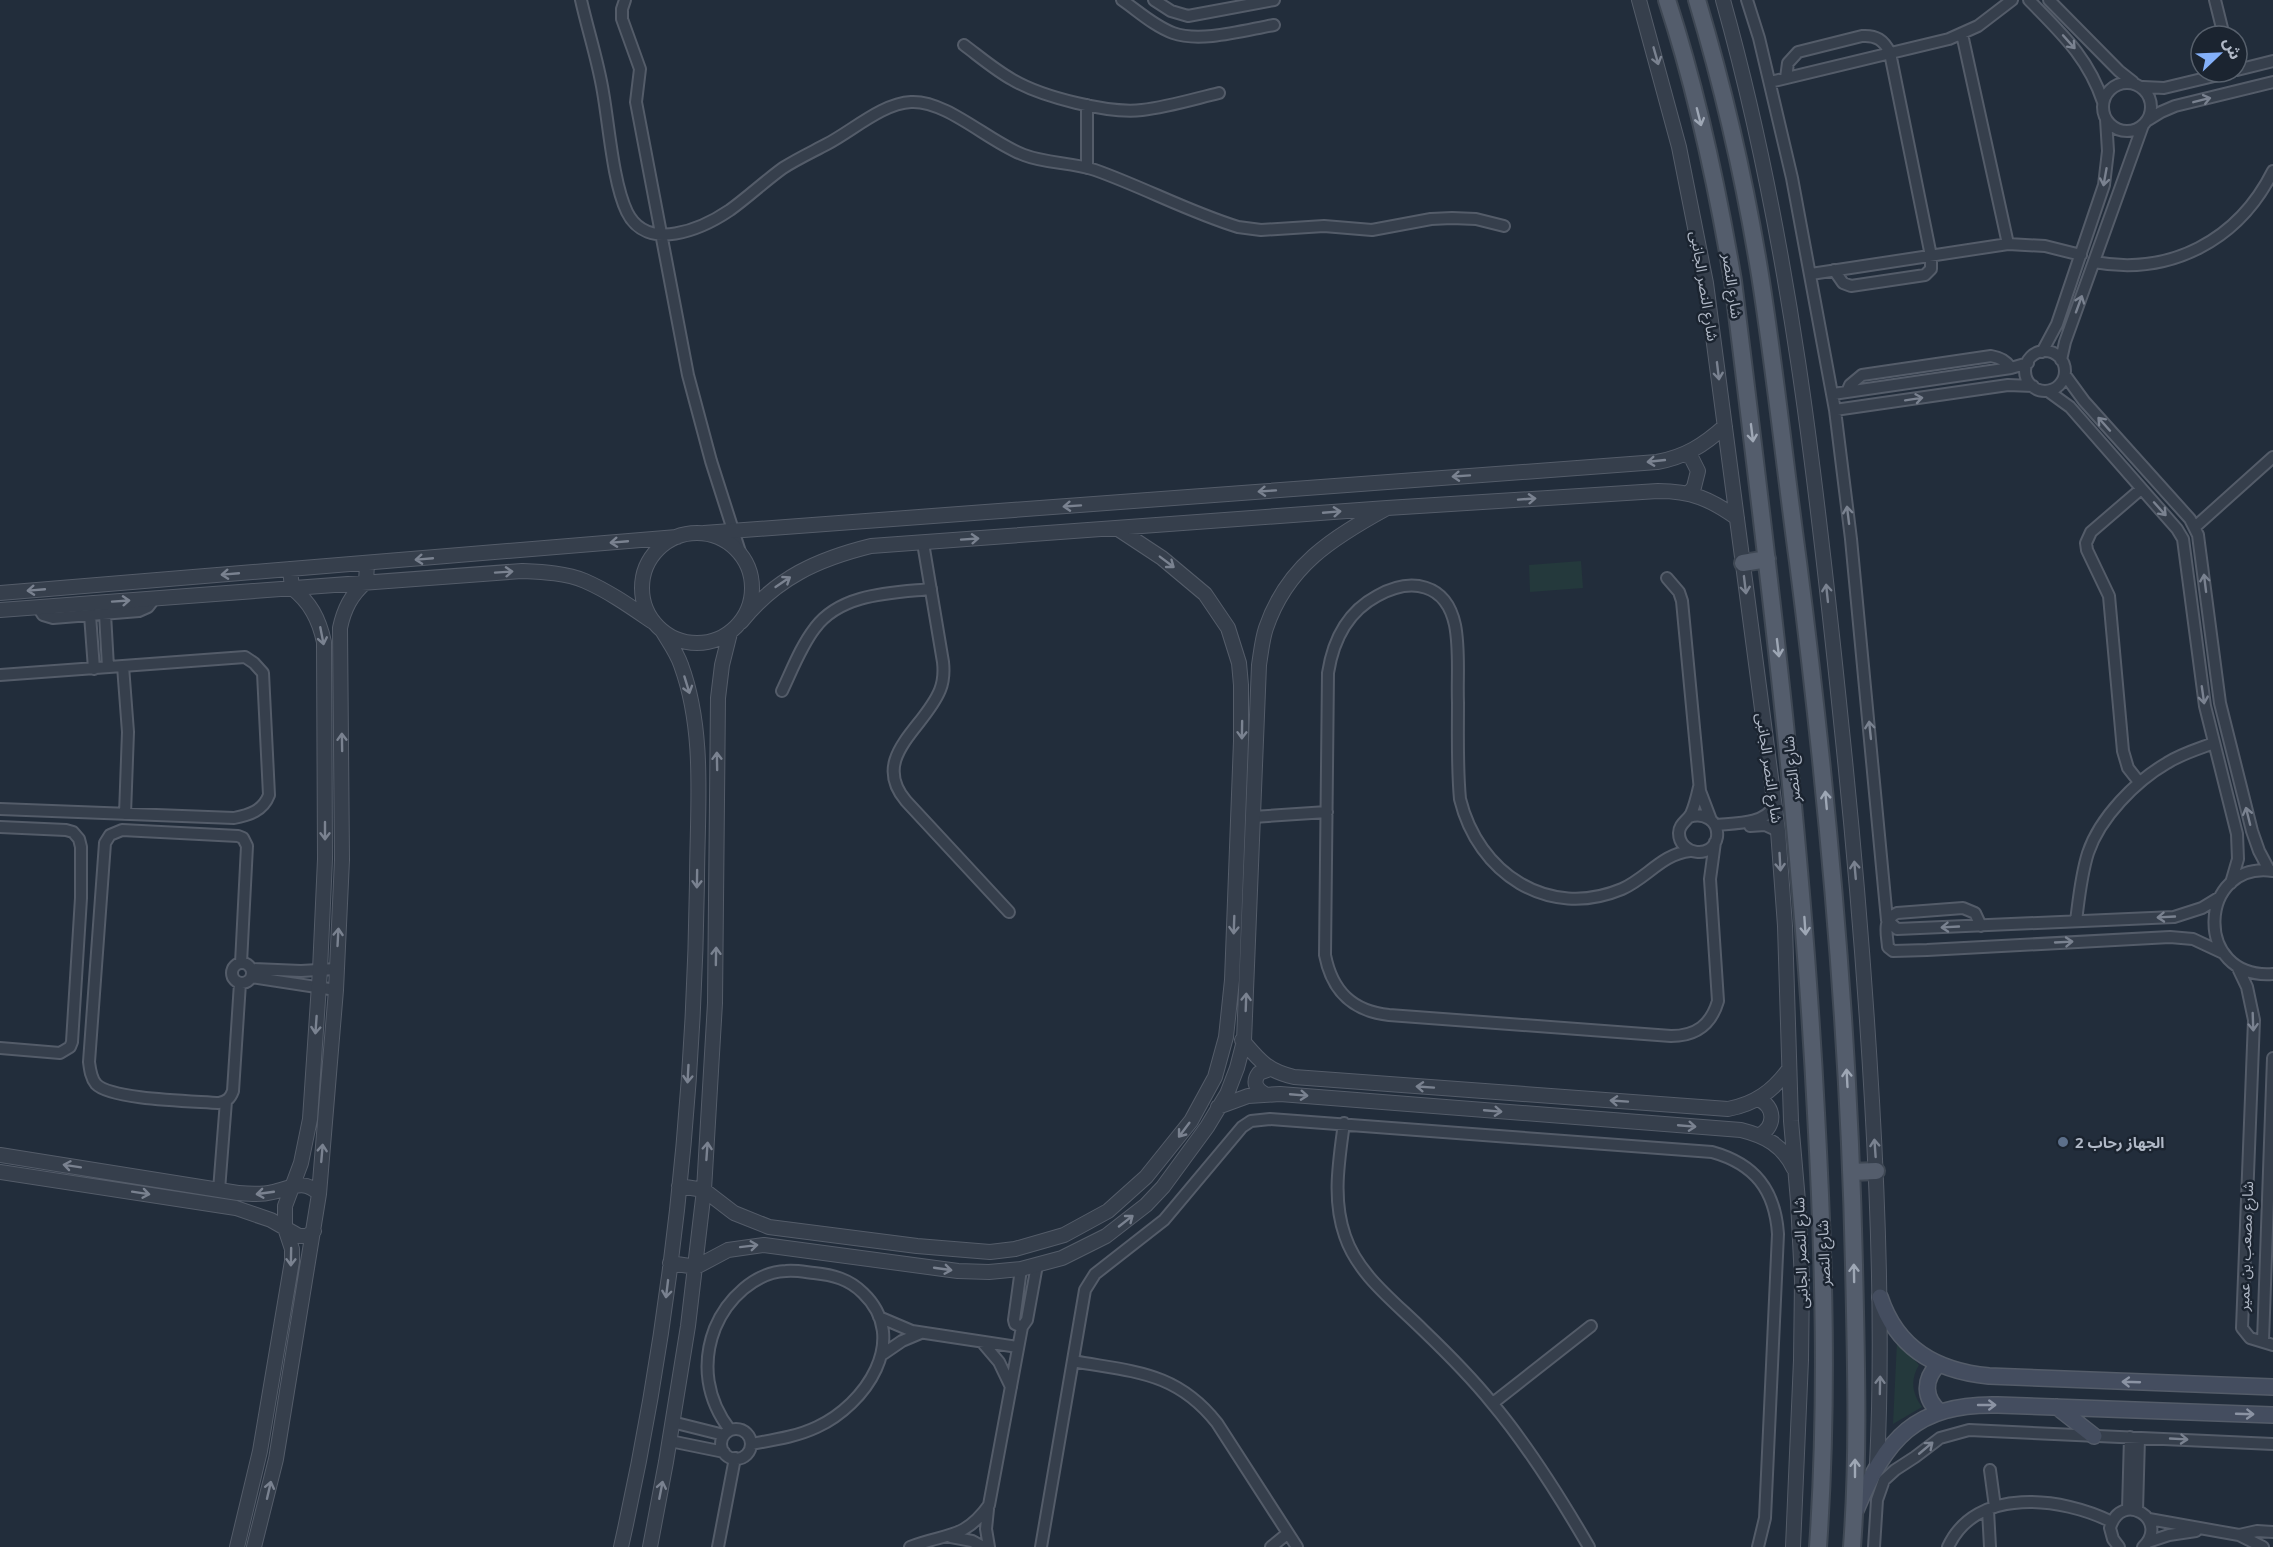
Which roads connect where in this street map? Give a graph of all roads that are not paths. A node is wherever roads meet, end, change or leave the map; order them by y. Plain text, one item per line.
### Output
1 (581, 0) edge
2 (625, 0) edge
3 (1122, 0) edge
4 (1154, 0) edge
5 (1274, 0) edge
6 (1639, 0) edge
7 (1667, 0) edge
8 (1697, 0) edge
9 (1723, 0) edge
10 (1747, 0) edge
11 (2012, 0) edge
12 (2029, 0) edge
13 (2049, 0) edge
14 (2214, 0) edge
15 (2221, 24) edge
16 (1274, 25) dead end
17 (1962, 34) junction
18 (964, 45) dead end
19 (1890, 53) junction
20 (2273, 62) edge
21 (2249, 67) edge
22 (1786, 78) junction
23 (1770, 82) junction
24 (2189, 82) edge
25 (2273, 82) edge
26 (2138, 85) junction
27 (1219, 93) dead end
28 (2103, 102) junction
29 (1087, 105) junction
30 (2106, 119) junction
31 (2146, 123) junction
32 (1087, 168) junction
33 (2273, 171) edge
34 (1504, 226) dead end
35 (661, 235) junction
36 (2008, 244) junction
37 (2080, 255) junction
38 (1931, 256) junction
39 (2094, 262) junction
40 (1834, 270) junction
41 (1811, 274) junction
42 (2042, 352) junction
43 (2061, 360) junction
44 (2028, 363) junction
45 (2011, 368) junction
46 (2065, 375) junction
47 (2033, 386) junction
48 (1881, 387) junction
49 (2048, 391) junction
50 (1847, 392) junction
51 (1833, 394) junction
52 (1883, 403) junction
53 (1835, 410) junction
54 (1725, 426) junction
55 (1685, 455) junction
56 (2273, 457) edge
57 (2141, 489) junction
58 (1689, 493) junction
59 (1387, 508) junction
60 (1737, 518) junction
61 (2195, 527) junction
62 (1118, 529) junction
63 (733, 531) junction
64 (704, 533) junction
65 (677, 537) junction
66 (922, 543) junction
67 (741, 555) junction
68 (1767, 559) junction
69 (1743, 563) junction
70 (367, 564) junction
71 (290, 569) junction
72 (1667, 578) dead end
73 (366, 582) junction
74 (292, 588) junction
75 (931, 589) junction
76 (0, 593) edge
77 (154, 598) junction
78 (38, 607) junction
79 (0, 610) edge
80 (105, 614) junction
81 (90, 615) junction
82 (741, 622) junction
83 (2209, 622) junction
84 (2194, 624) junction
85 (658, 627) junction
86 (730, 633) junction
87 (123, 666) junction
88 (108, 667) junction
89 (94, 669) junction
90 (0, 675) edge
91 (782, 691) dead end
92 (2214, 743) junction
93 (1699, 780) junction
94 (2139, 782) junction
95 (1774, 806) junction
96 (0, 809) edge
97 (1327, 812) junction
98 (125, 814) junction
99 (1253, 817) junction
100 (1689, 817) junction
101 (0, 827) edge
102 (1714, 829) junction
103 (1778, 831) junction
104 (1679, 835) junction
105 (1693, 852) junction
106 (1665, 859) junction
107 (2271, 870) edge
108 (1710, 879) junction
109 (2231, 883) junction
110 (2220, 897) junction
111 (1010, 912) dead end
112 (2120, 919) junction
113 (1887, 920) junction
114 (2076, 921) junction
115 (2025, 924) junction
116 (1981, 926) junction
117 (1925, 928) junction
118 (2121, 939) junction
119 (2025, 944) junction
120 (1927, 950) junction
121 (2223, 953) junction
122 (241, 963) junction
123 (2237, 966) junction
124 (336, 969) junction
125 (320, 970) junction
126 (251, 973) junction
127 (2273, 974) edge
128 (240, 983) junction
129 (319, 987) junction
130 (336, 990) junction
131 (1226, 1037) junction
132 (1244, 1041) junction
133 (0, 1048) edge
134 (2273, 1058) edge
135 (1270, 1069) junction
136 (1789, 1069) junction
137 (1263, 1094) junction
138 (1758, 1099) junction
139 (226, 1101) junction
140 (1202, 1102) junction
141 (1220, 1107) junction
142 (1344, 1123) junction
143 (1761, 1135) junction
144 (0, 1155) edge
145 (1876, 1171) junction
146 (0, 1172) edge
147 (1796, 1172) junction
148 (1851, 1172) junction
149 (292, 1186) junction
150 (679, 1186) junction
151 (219, 1190) junction
152 (704, 1190) junction
153 (319, 1194) junction
154 (285, 1228) junction
155 (314, 1231) junction
156 (670, 1263) junction
157 (1037, 1265) junction
158 (696, 1267) junction
159 (1021, 1269) junction
160 (1880, 1298) junction
161 (879, 1317) junction
162 (1591, 1326) dead end
163 (1022, 1327) junction
164 (924, 1332) junction
165 (982, 1342) junction
166 (2268, 1343) edge
167 (1018, 1347) junction
168 (883, 1354) junction
169 (1073, 1361) junction
170 (1938, 1365) junction
171 (1011, 1387) junction
172 (2273, 1387) edge
173 (1493, 1403) junction
174 (2057, 1407) junction
175 (1940, 1412) junction
176 (2273, 1415) edge
177 (672, 1422) junction
178 (727, 1433) junction
179 (2094, 1436) junction
180 (2134, 1437) junction
181 (670, 1441) junction
182 (751, 1444) junction
183 (2273, 1444) edge
184 (724, 1452) junction
185 (735, 1458) junction
186 (1877, 1465) junction
187 (1990, 1470) dead end
188 (988, 1505) junction
189 (1991, 1509) junction
190 (2133, 1510) junction
191 (1855, 1513) junction
192 (2149, 1520) junction
193 (2112, 1522) junction
194 (2208, 1531) junction
195 (2273, 1532) edge
196 (1287, 1534) junction
197 (2239, 1535) junction
198 (951, 1537) junction
199 (2146, 1545) edge
200 (237, 1547) edge
201 (254, 1547) edge
202 (621, 1547) edge
203 (650, 1547) edge
204 (718, 1547) edge
205 (910, 1547) edge
206 (983, 1547) edge
207 (989, 1547) edge
208 (1041, 1547) edge
209 (1271, 1547) edge
210 (1297, 1547) edge
211 (1589, 1547) edge
212 (1758, 1547) edge
213 (1793, 1547) edge
214 (1818, 1547) edge
215 (1852, 1547) edge
216 (1874, 1547) edge
217 (1948, 1547) edge
218 (1989, 1547) edge
219 (2119, 1547) edge
220 (2263, 1547) edge

1 - 35 street
2 - 35 street
3 - 16 street
4 - 5 street
6 -> 54 street, شارع النصر الجانبى
7 -> 68 main road, شارع النصر
148 -> 8 main road, شارع النصر
145 -> 9 street
10 - 23 street
11 - 17 street
12 -> 28 street
13 - 26 street
14 - 15 street
17 - 19 street
17 - 36 street
18 - 29 street
19 - 22 street
19 - 22 street
19 - 38 street
20 - 21 street
22 - 23 street
23 - 41 street
24 - 26 street
31 -> 25 street
26 - 28 street
26 - 31 street
27 - 29 street
28 - 30 street
29 - 32 street
30 - 31 street
30 -> 37 street
31 - 39 street
32 - 34 street
32 - 35 street
33 - 39 street
35 - 63 street
36 - 37 street
36 - 38 street
37 - 42 street
38 - 40 street
38 - 40 street
43 -> 39 street
40 - 41 street
41 - 51 street
42 - 43 street
42 - 44 street
43 - 46 street
44 - 45 street
44 - 47 street
45 - 48 street
45 - 50 street
46 - 49 street
61 -> 46 street
47 - 49 street
52 -> 47 street
48 - 50 street
48 - 52 street
49 - 57 street
50 - 51 street
51 - 53 street
52 - 53 street
113 -> 53 street
54 - 55 street
54 - 60 street, شارع النصر الجانبى
55 - 58 street
55 -> 63 street
56 - 61 street
57 -> 84 street
57 - 94 street
59 -> 58 street
58 - 60 street
62 -> 59 street
59 - 99 street
60 - 69 street, شارع النصر الجانبى
83 -> 61 street
66 -> 62 street
62 -> 131 street
63 - 64 street
63 - 67 street
64 - 65 street
64 - 67 street
65 -> 70 street
65 - 85 street
66 - 75 street
82 -> 66 street
67 - 82 street
68 - 69 main road
68 -> 214 main road, شارع النصر
69 -> 95 street, شارع النصر الجانبى
70 - 71 street
70 - 73 street
71 - 74 street
71 -> 76 street
72 - 93 street
73 - 74 street
73 -> 85 street
124 -> 73 street
74 - 77 street
74 -> 125 street
75 - 91 street
75 - 111 street
78 -> 77 street
77 - 80 street
78 - 79 street
78 - 81 street
80 - 81 street
80 - 88 street
81 - 89 street
82 - 86 street
83 - 84 street
107 -> 83 street
84 -> 92 street
85 - 86 street
85 -> 150 street
152 -> 86 street
87 - 88 street
87 - 98 street
87 - 98 street
88 - 89 street
89 - 90 street
92 - 94 street
92 - 109 street
93 - 100 street
93 - 102 street
94 - 114 street
95 - 102 street
95 - 103 street, شارع النصر الجانبى
96 - 98 street
97 - 99 street
97 - 106 street
97 - 108 street
132 -> 99 street
100 - 102 street
100 - 104 street
101 - 133 street
102 - 103 street
102 - 105 street
102 - 108 street
103 -> 136 street, شارع النصر الجانبى
104 - 105 street
104 - 106 street
105 - 106 street
105 - 108 street
107 - 109 street
109 - 110 street
110 -> 112 street
110 - 121 street
112 - 114 street
112 - 118 street
113 - 116 street
113 - 117 street
113 - 120 street
114 - 115 street
115 - 116 street
115 - 119 street
116 -> 117 street
117 - 120 street
119 -> 118 street
118 - 121 street
119 - 120 street
121 - 123 street
122 - 126 street
122 - 128 street
122 - 139 street
123 - 127 street
123 -> 166 street, شارع مصعب بن عمير
124 - 125 street
124 - 130 street
125 - 126 street
125 - 129 street
126 - 128 street
126 - 129 street
128 - 139 street
129 - 130 street
129 -> 149 street
153 -> 130 street
131 - 132 street
131 - 140 street
132 - 135 street
132 - 141 street
134 - 166 street, شارع مصعب بن عمير
135 - 137 street
138 -> 135 street
136 - 138 street
136 - 147 street, شارع النصر الجانبى
137 - 141 street
137 -> 143 street
138 - 143 street
139 - 151 street
140 - 141 street
140 -> 152 street
157 -> 141 street
142 - 169 street
142 - 173 street
142 - 212 street
143 - 147 street
151 -> 144 street
145 - 148 main road
145 - 160 street
146 -> 154 street
147 - 213 street, شارع النصر الجانبى
191 -> 148 main road, شارع النصر
149 -> 151 street
149 - 153 street
149 - 154 street
150 - 152 street
150 - 156 street
152 - 158 street
153 - 155 street
154 - 155 street
154 -> 200 street
201 -> 155 street
156 - 158 street
156 -> 202 street
157 - 159 street
157 - 163 street
158 -> 159 street
158 - 177 street
159 - 163 street
160 - 170 main road
186 -> 160 street
161 - 164 street
161 - 168 street
161 - 178 street
162 - 173 street
163 - 167 street
164 - 165 street
164 - 168 street
165 - 167 street
165 - 171 street
167 - 171 street
168 - 182 street
169 - 196 street
169 - 208 street
172 -> 170 main road
170 - 175 main road
171 - 188 street
173 - 211 street
175 -> 174 main road
174 -> 176 main road
174 - 179 main road
175 - 186 main road
177 - 178 street
177 - 181 street
178 - 182 street
178 - 184 street
179 - 180 street
216 -> 179 street
180 -> 183 street
180 - 190 street
181 - 184 street
203 -> 181 street
182 - 185 street
184 - 185 street
185 - 204 street
186 - 191 main road
187 - 189 street
188 - 198 street
188 - 207 street
189 - 193 street
189 - 217 street
189 - 218 street
190 - 192 street
190 - 193 street
191 - 215 main road, شارع النصر
192 - 194 street
192 - 199 street
193 - 219 street
194 - 197 street
194 - 199 street
195 - 197 street
196 - 209 street
196 - 210 street
197 - 220 street
198 - 205 street
198 - 206 street

